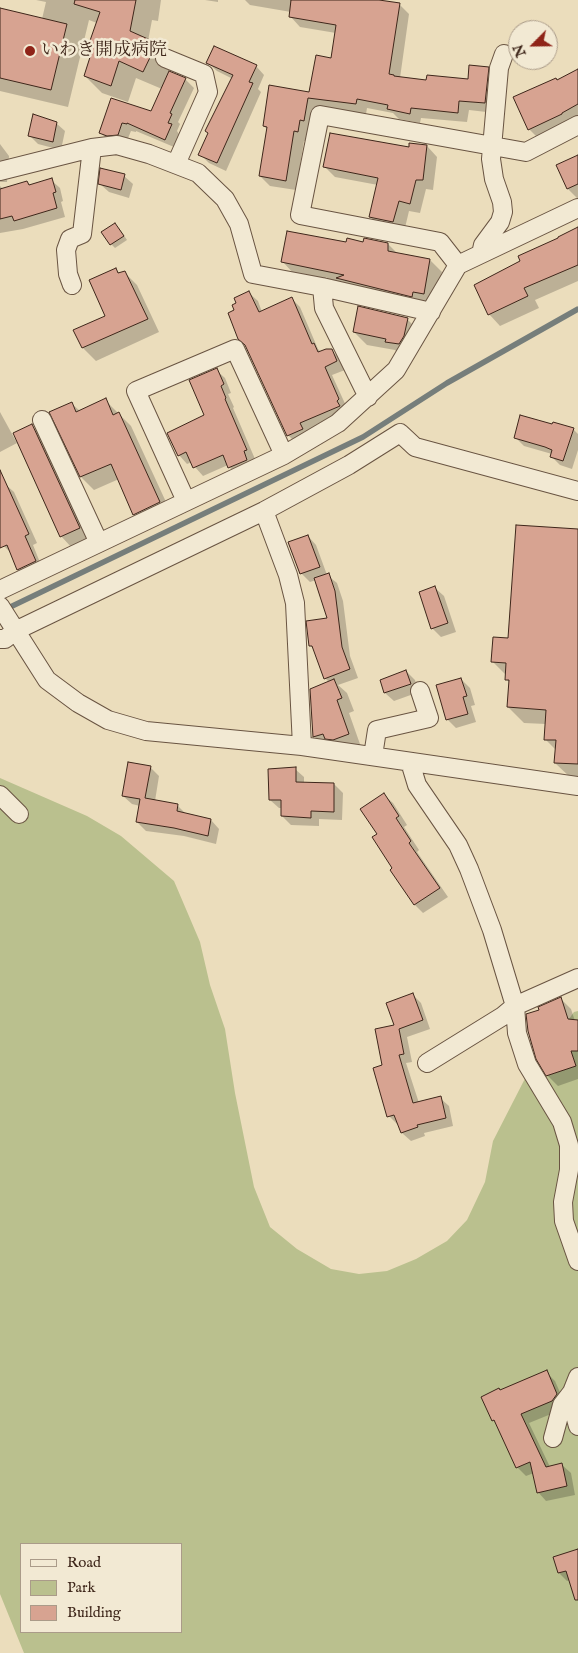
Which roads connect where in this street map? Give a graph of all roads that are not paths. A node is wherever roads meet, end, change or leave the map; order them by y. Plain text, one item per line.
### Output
1 (504, 54) dead end
2 (165, 58) dead end
3 (578, 125) edge
4 (492, 145) junction
5 (92, 148) junction
6 (176, 164) junction
7 (0, 171) edge
8 (578, 208) edge
9 (481, 254) junction
10 (458, 265) junction
11 (72, 284) dead end
12 (322, 287) junction
13 (431, 312) junction
14 (368, 397) junction
15 (42, 420) dead end
16 (284, 455) junction
17 (578, 492) edge
18 (186, 502) junction
19 (264, 511) junction
20 (99, 543) junction
21 (0, 590) edge
22 (0, 606) edge
23 (15, 630) junction
24 (0, 639) edge
25 (420, 691) dead end
26 (302, 746) junction
27 (373, 756) junction
28 (410, 762) junction
29 (578, 786) edge
30 (0, 795) edge
31 (19, 814) dead end
32 (578, 978) edge
33 (515, 1006) junction
34 (427, 1063) dead end
35 (578, 1261) edge
36 (575, 1384) edge
37 (578, 1426) edge
38 (553, 1438) dead end

1 - 4 street
2 - 6 street
3 - 4 street
4 - 9 street
4 - 10 street
5 - 6 street
5 - 7 street
5 - 11 street
6 - 12 street
8 - 9 street
9 - 10 street
10 - 13 street
12 - 13 street
12 - 14 street
13 - 14 street
14 - 16 street
15 - 20 street
16 - 18 street
16 - 18 street
17 - 19 street
18 - 20 street
19 - 23 street
19 - 26 street
20 - 21 street
22 - 23 street
23 - 24 street
23 - 26 street
25 - 27 street
26 - 27 street
27 - 28 street
28 - 29 street
28 - 33 street
30 - 31 street
32 - 33 street
33 - 34 street
33 - 35 street
36 - 37 street
36 - 38 street

